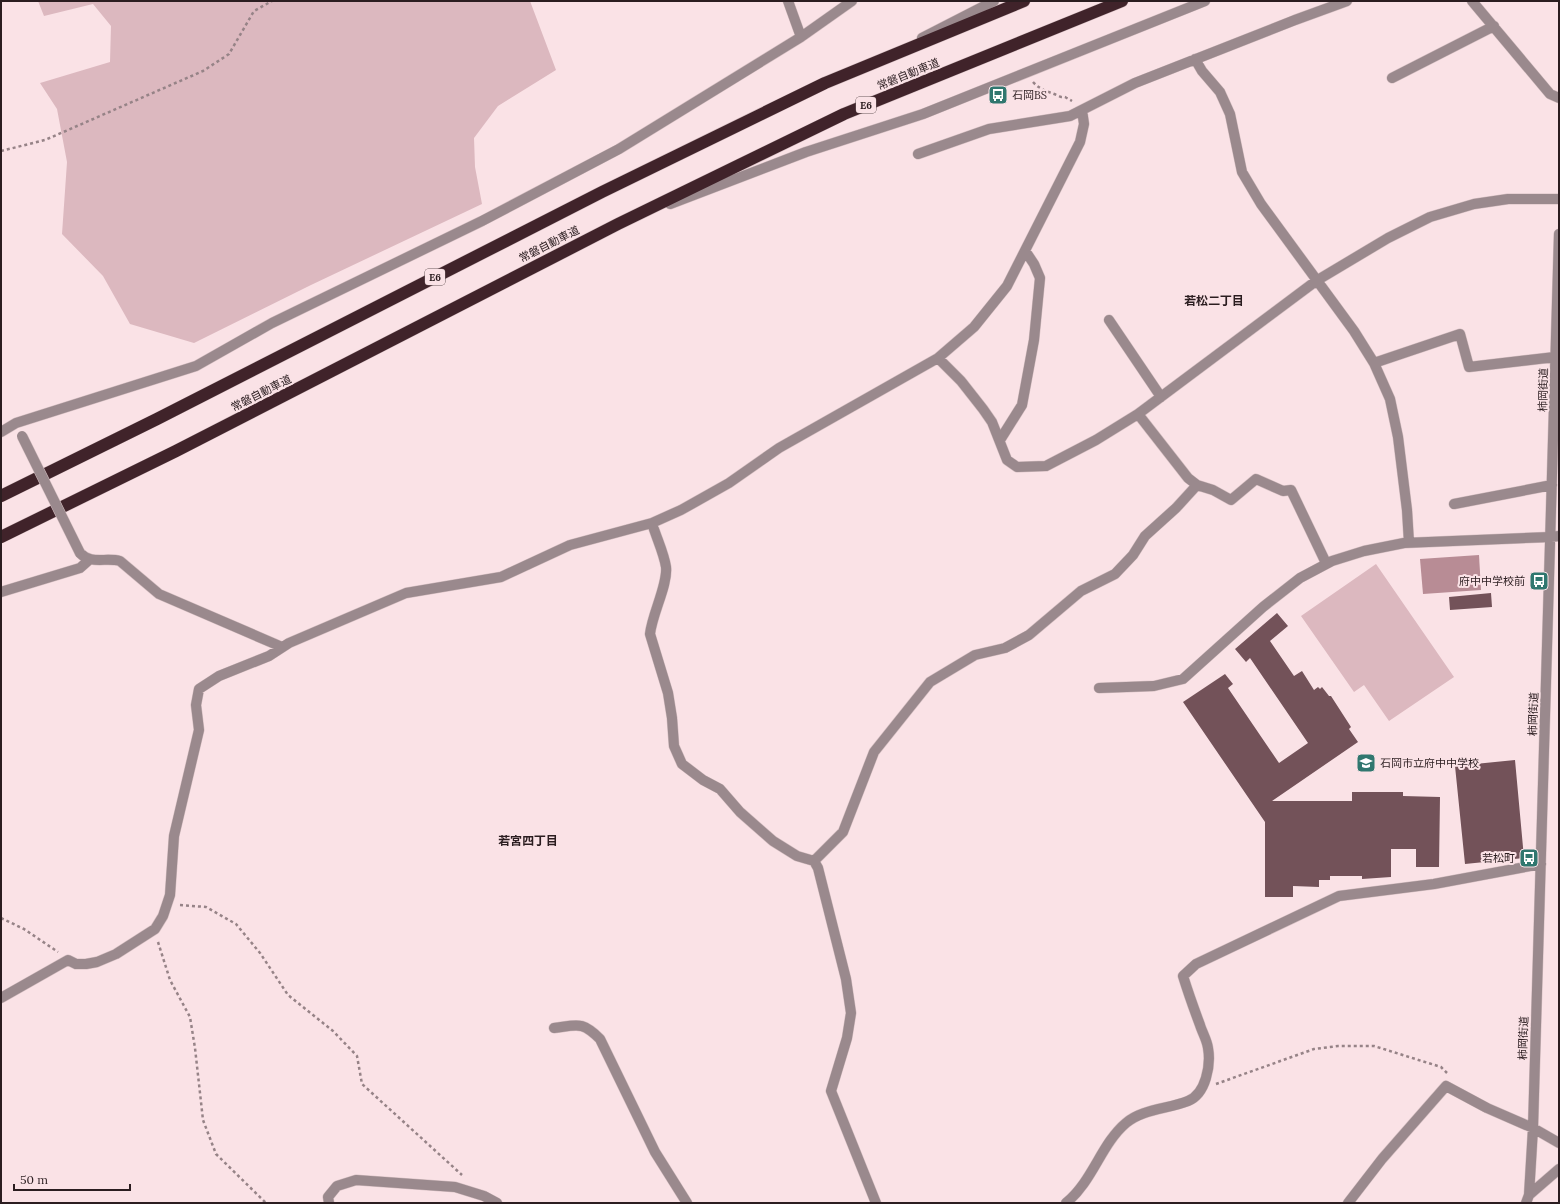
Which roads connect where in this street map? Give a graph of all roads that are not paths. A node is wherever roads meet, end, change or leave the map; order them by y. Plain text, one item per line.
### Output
1 (788, 1) edge
2 (852, 1) edge
3 (994, 1) edge
4 (1024, 1) edge
5 (1122, 1) edge
6 (1205, 1) edge
7 (1347, 1) edge
8 (1472, 1) edge
9 (1494, 26) junction
10 (801, 37) junction
11 (1195, 60) junction
12 (871, 64) junction
13 (1392, 78) dead end
14 (1559, 98) edge
15 (1082, 110) junction
16 (918, 154) dead end
17 (1559, 199) edge
18 (618, 224) junction
19 (1559, 234) edge
20 (1559, 245) edge
21 (1026, 252) junction
22 (1316, 281) junction
23 (1109, 320) dead end
24 (1555, 357) junction
25 (938, 358) junction
26 (1374, 363) junction
27 (1161, 397) junction
28 (1138, 414) junction
29 (16, 423) junction
30 (1, 432) edge
31 (1000, 440) junction
32 (1197, 485) junction
33 (1552, 485) junction
34 (1, 496) edge
35 (1454, 504) dead end
36 (652, 523) junction
37 (1555, 536) edge
38 (1, 537) edge
39 (1408, 543) junction
40 (89, 560) junction
41 (1326, 564) junction
42 (1, 592) edge
43 (282, 647) junction
44 (1099, 688) dead end
45 (814, 861) junction
46 (1541, 864) junction
47 (1, 998) edge
48 (554, 1028) dead end
49 (1533, 1128) junction
50 (1559, 1143) edge
51 (1559, 1169) edge
52 (1528, 1199) edge
53 (329, 1203) edge
54 (497, 1203) edge
55 (687, 1203) edge
56 (876, 1203) edge
57 (1066, 1203) edge
58 (1348, 1203) edge

1 - 10 street
2 - 10 street
3 - 12 street
4 - 12 highway, 常磐自動車道 / E6
5 - 18 highway, 常磐自動車道 / E6
6 - 18 street
7 - 11 street
8 - 9 street
9 - 13 street
9 - 14 street
10 - 29 street
11 - 15 street
11 - 22 street
12 - 34 highway, 常磐自動車道 / E6
15 - 16 street
15 - 21 street
17 - 22 street
18 - 38 highway, 常磐自動車道 / E6
19 - 20 street, 柿岡街道
20 - 24 street, 柿岡街道
21 - 25 street
21 - 31 street
22 - 26 street
22 - 27 street
23 - 27 street
24 - 26 street
24 - 33 street, 柿岡街道
25 - 31 street
25 - 36 street
26 - 39 street
27 - 28 street
28 - 31 street
28 - 32 street
29 - 30 street
29 - 40 street, bridge
32 - 41 street
32 - 45 street
33 - 35 street
33 - 37 street, 柿岡街道
36 - 43 street
36 - 45 street
37 - 39 street
37 - 46 street, 柿岡街道
39 - 41 street
40 - 42 street
40 - 43 street
41 - 44 street
43 - 47 street
45 - 56 street
46 - 49 street, 柿岡街道
46 - 57 street
48 - 55 street
49 - 50 street
49 - 52 street, 柿岡街道
49 - 58 street
51 - 52 street
53 - 54 street

